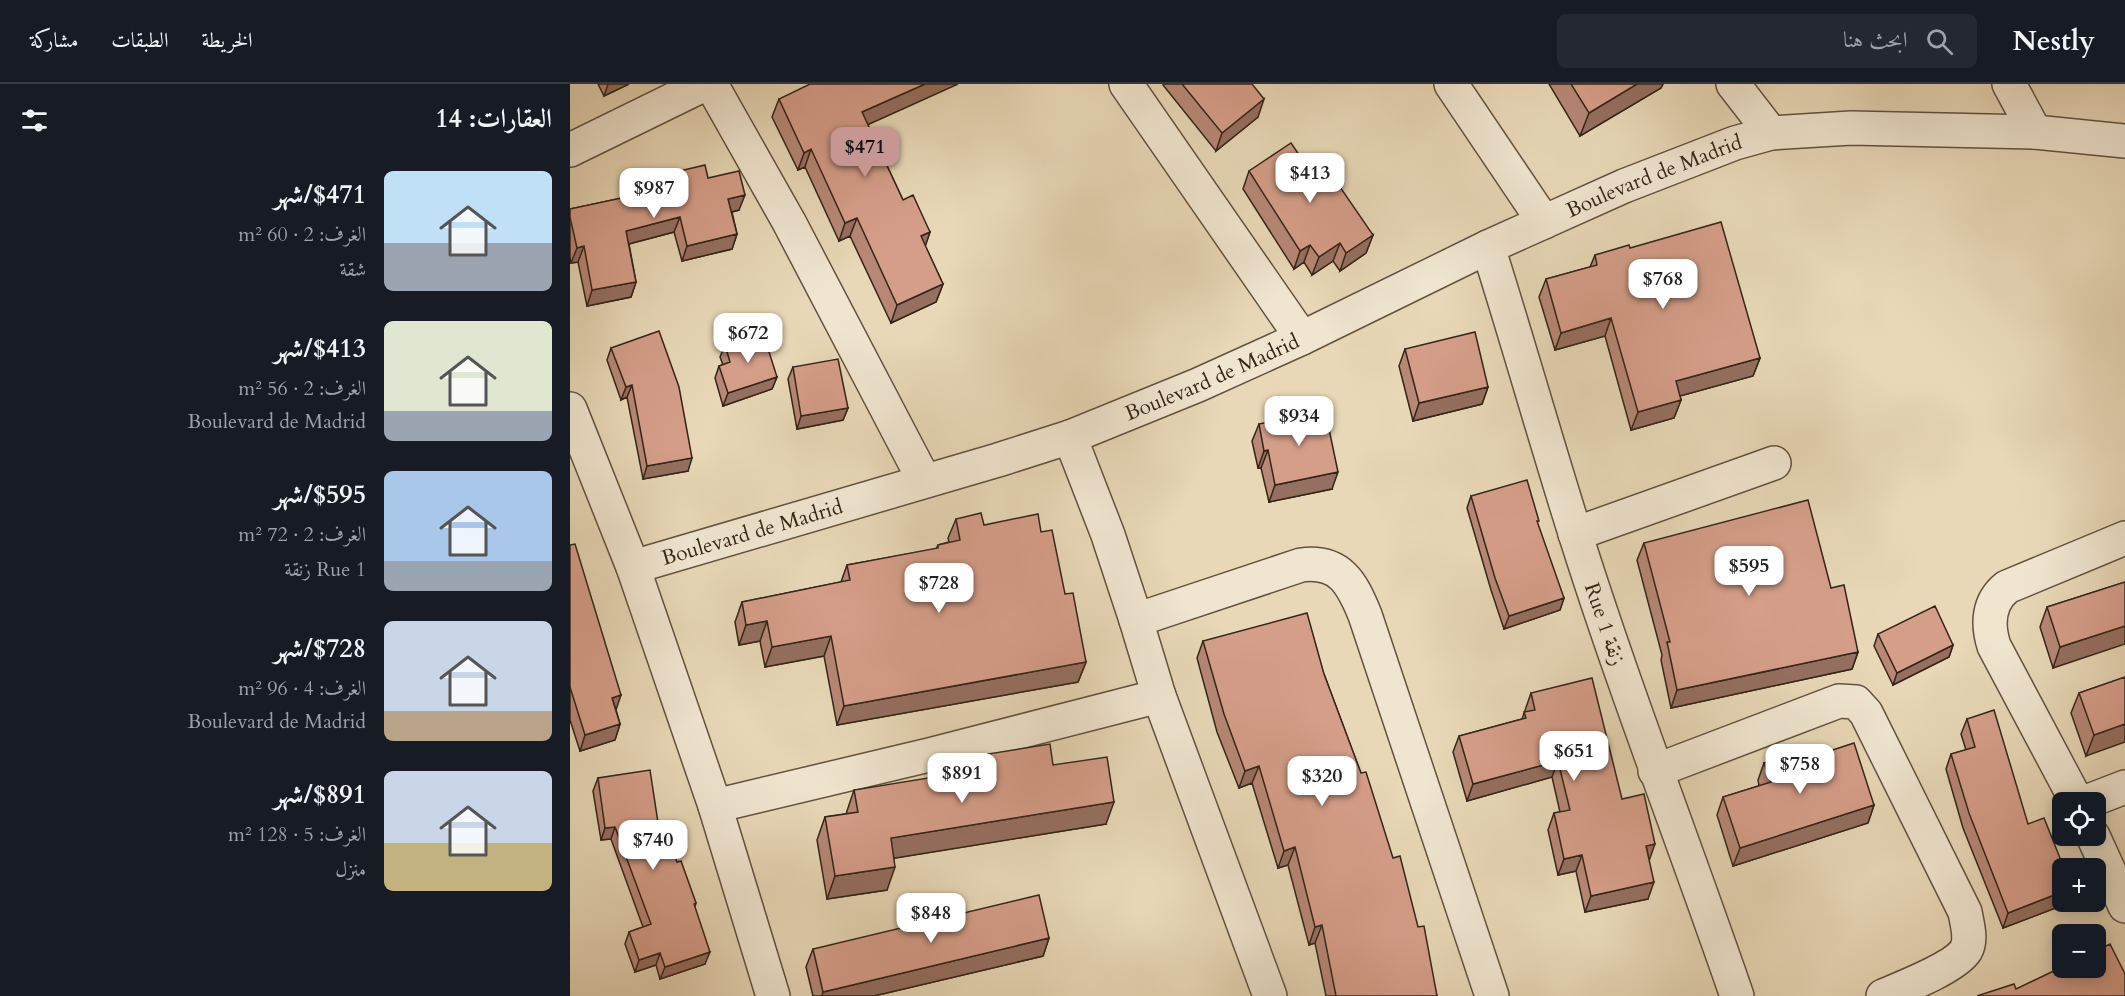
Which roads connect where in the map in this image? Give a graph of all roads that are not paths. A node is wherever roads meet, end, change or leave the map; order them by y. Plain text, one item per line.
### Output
1 (705, 84) edge
2 (711, 84) edge
3 (1126, 84) edge
4 (1451, 84) edge
5 (1733, 84) edge
6 (2009, 84) edge
7 (2035, 132) junction
8 (1771, 133) junction
9 (2125, 141) edge
10 (570, 150) edge
11 (1545, 222) junction
12 (1488, 247) junction
13 (1302, 338) junction
14 (570, 409) edge
15 (1070, 436) junction
16 (1774, 463) dead end
17 (924, 480) junction
18 (1575, 534) junction
19 (2125, 538) edge
20 (633, 567) junction
21 (1136, 620) junction
22 (1159, 696) junction
23 (1655, 771) junction
24 (2125, 787) edge
25 (2072, 792) edge
26 (2106, 794) edge
27 (715, 806) junction
28 (2098, 846) edge
29 (2125, 906) edge
30 (1898, 993) edge
31 (773, 996) edge
32 (1270, 996) edge
33 (1492, 996) edge
34 (1737, 996) edge

1 - 10 street
2 - 17 street
3 - 13 street
4 - 11 street
5 - 8 street, Boulevard de Madrid
6 - 7 street
7 - 8 street, Boulevard de Madrid
7 - 9 street, Boulevard de Madrid
8 - 11 street, Boulevard de Madrid
11 - 12 street, Boulevard de Madrid
12 - 13 street, Boulevard de Madrid
12 - 18 street, Rue 1 زنقة
13 - 15 street, Boulevard de Madrid
14 - 20 street
15 - 17 street, Boulevard de Madrid
15 - 21 street
16 - 18 street
17 - 20 street, Boulevard de Madrid
18 - 23 street, Rue 1 زنقة
19 - 25 street
20 - 27 street
21 - 22 street
21 - 33 street
22 - 27 street
22 - 32 street
23 - 30 street
23 - 34 street, Rue 1 زنقة
24 - 26 street
27 - 31 street
28 - 29 street

